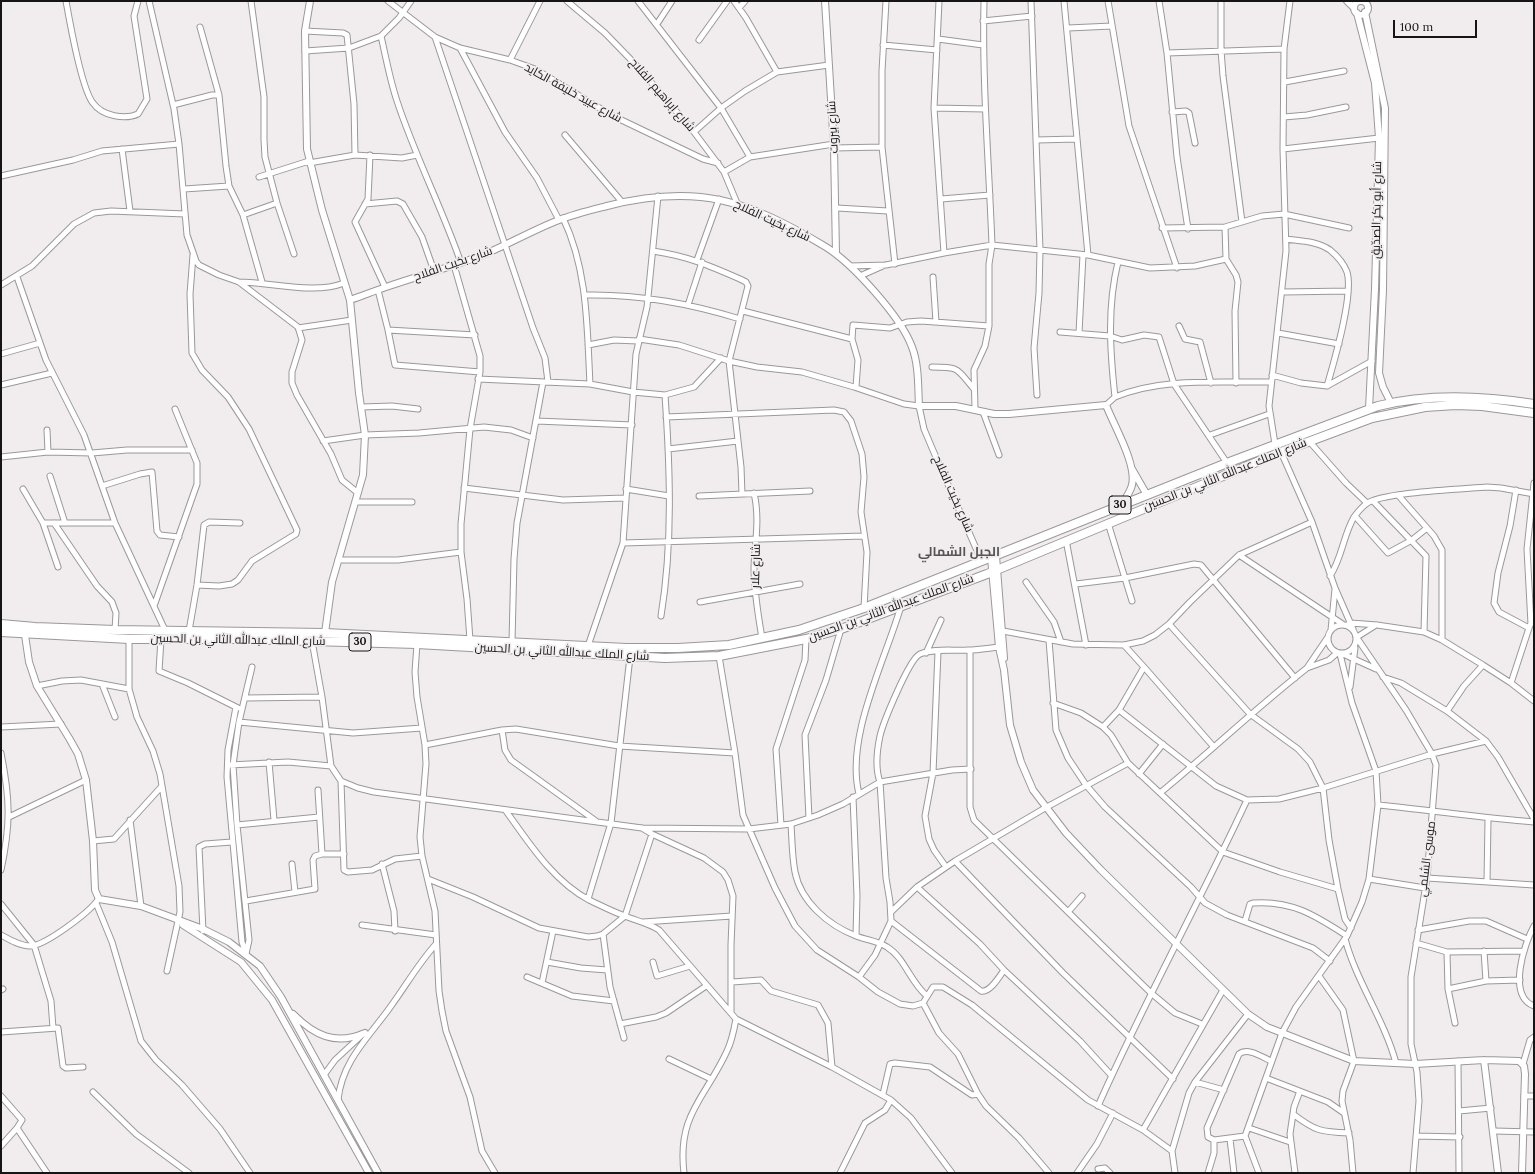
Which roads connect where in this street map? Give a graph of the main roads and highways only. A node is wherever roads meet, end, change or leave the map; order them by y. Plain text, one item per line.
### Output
1 (1401, 401) junction
2 (1534, 404) edge
3 (1403, 410) junction
4 (1534, 413) edge
5 (1, 624) edge
6 (1, 632) edge
7 (549, 647) junction
8 (571, 649) junction

1 - 2 main road, شارع الملك عبدالله الثاني بن الحسين / 30
1 - 3 main road
1 - 8 main road, شارع الملك عبدالله الثاني بن الحسين / 30
3 - 4 main road, شارع الملك عبدالله الثاني بن الحسين / 30
3 - 8 main road, شارع الملك عبدالله الثاني بن الحسين / 30
5 - 7 main road, شارع الملك عبدالله الثاني بن الحسين / 30
6 - 7 main road, شارع الملك عبدالله الثاني بن الحسين / 30
7 - 8 main road, شارع الملك عبدالله الثاني بن الحسين / 30

